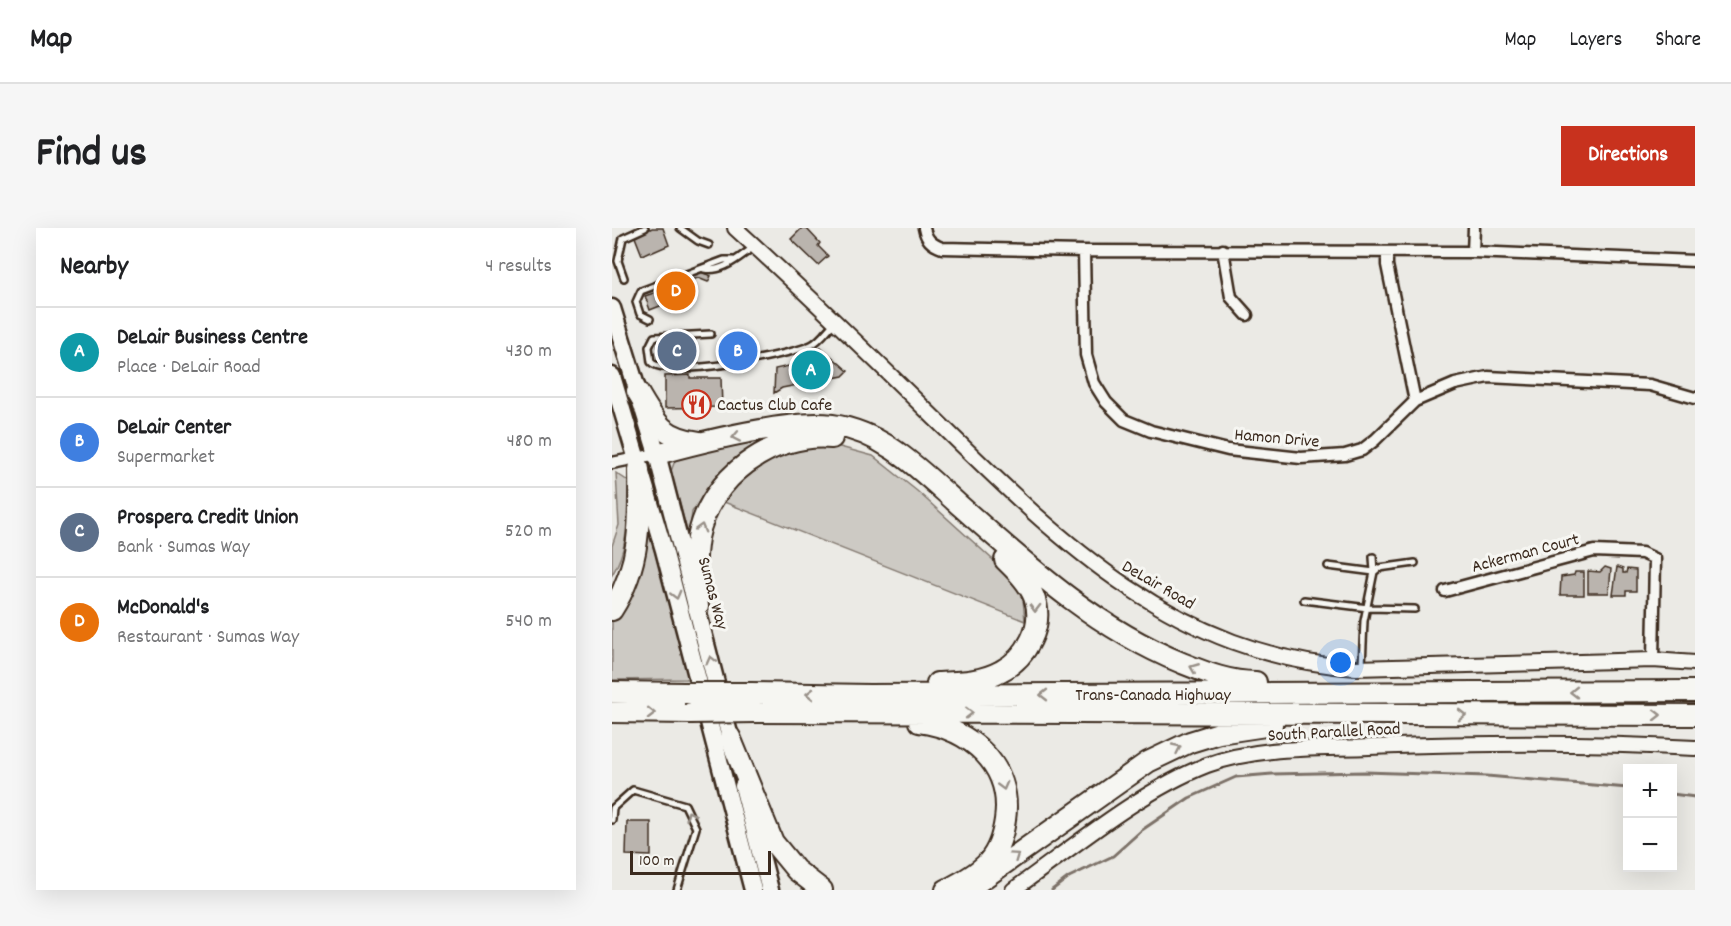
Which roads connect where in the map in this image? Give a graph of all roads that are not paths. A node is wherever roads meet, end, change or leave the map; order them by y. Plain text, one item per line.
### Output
1 (645, 228) edge
2 (681, 228) edge
3 (735, 228) edge
4 (924, 228) edge
5 (1474, 228) edge
6 (709, 245) dead end
7 (755, 246) junction
8 (1223, 250) junction
9 (1084, 251) junction
10 (1387, 252) junction
11 (1473, 252) junction
12 (1695, 261) edge
13 (624, 278) dead end
14 (612, 308) edge
15 (1247, 315) dead end
16 (650, 319) dead end
17 (834, 323) junction
18 (711, 334) dead end
19 (612, 376) edge
20 (637, 391) junction
21 (1695, 398) edge
22 (1415, 401) junction
23 (704, 443) junction
24 (657, 454) junction
25 (612, 463) edge
26 (637, 464) junction
27 (1373, 557) dead end
28 (1415, 563) dead end
29 (1328, 566) dead end
30 (1374, 572) junction
31 (1445, 591) dead end
32 (1304, 600) dead end
33 (698, 607) junction
34 (1368, 608) junction
35 (1415, 609) dead end
36 (612, 610) edge
37 (1653, 660) junction
38 (1695, 663) edge
39 (1362, 668) junction
40 (1695, 691) edge
41 (612, 692) edge
42 (1417, 694) junction
43 (869, 695) junction
44 (612, 712) edge
45 (806, 713) junction
46 (1403, 715) junction
47 (1695, 715) edge
48 (730, 737) junction
49 (1695, 748) edge
50 (612, 820) edge
51 (677, 890) edge
52 (753, 890) edge
53 (770, 890) edge
54 (822, 890) edge
55 (946, 890) edge
56 (968, 890) edge
57 (1013, 890) edge

1 - 13 lane
2 - 6 lane
3 - 7 street, DeLair Road
4 - 9 street
5 - 11 street
7 - 16 lane
7 - 17 street, DeLair Road
8 - 9 street
8 - 10 street
8 - 15 street
9 - 22 street, Hamon Drive
10 - 11 street
10 - 22 street
11 - 12 street
14 - 20 highway, Sumas Way
17 - 18 lane
17 - 39 street, DeLair Road
19 - 26 highway, Sumas Way
20 - 23 highway
20 - 24 highway, Sumas Way
21 - 22 street, Hamon Drive
23 - 24 highway
42 -> 23 highway
24 - 26 street
24 - 33 highway, Sumas Way
25 - 26 street
26 - 36 highway
26 -> 52 highway, Sumas Way
27 - 30 lane
28 - 30 lane
29 - 30 lane
30 - 34 lane
31 - 37 street, Ackerman Court
32 - 34 lane
33 -> 43 highway
48 -> 33 highway, Sumas Way
34 - 35 lane
34 - 39 lane
37 - 38 street, DeLair Road
37 - 39 street, DeLair Road
40 -> 42 highway, Trans-Canada Highway
43 -> 41 highway, Trans-Canada Highway, bridge
42 -> 43 highway, Trans-Canada Highway
44 -> 45 highway, Trans-Canada Highway, bridge
45 -> 46 highway, Trans-Canada Highway
45 -> 55 highway
46 -> 47 highway, Trans-Canada Highway
56 -> 46 highway
48 - 53 highway, Sumas Way
48 - 54 highway
49 - 57 street, South Parallel Road
51 -> 50 lane

